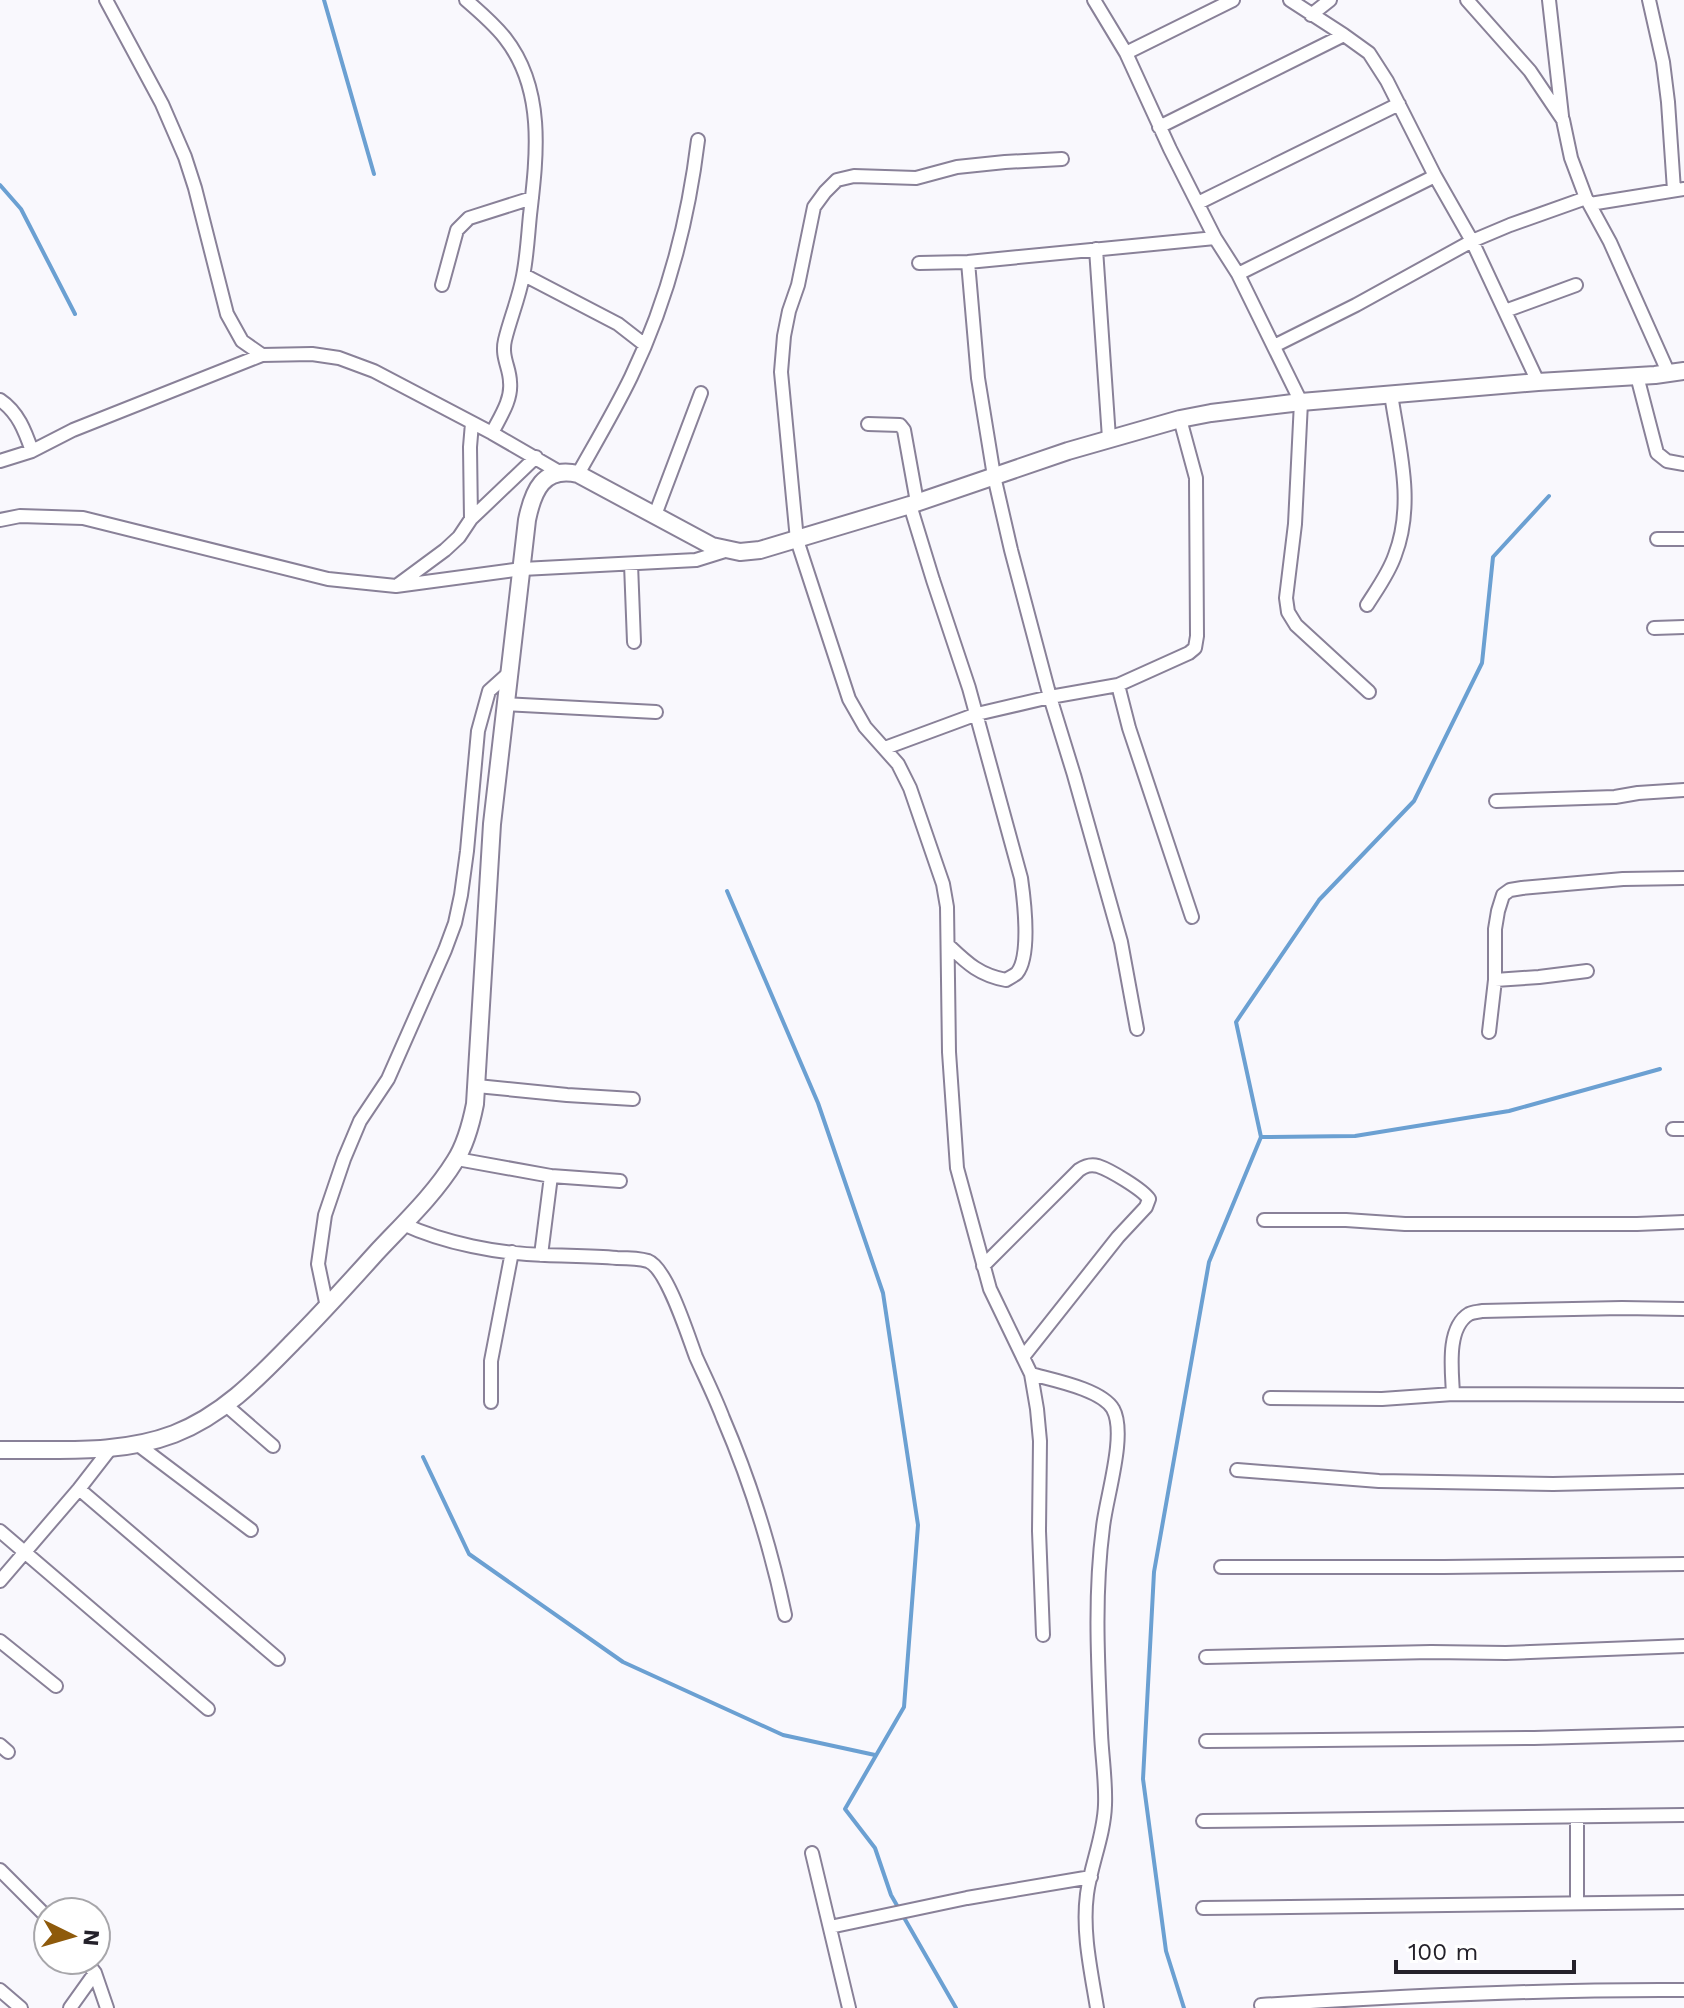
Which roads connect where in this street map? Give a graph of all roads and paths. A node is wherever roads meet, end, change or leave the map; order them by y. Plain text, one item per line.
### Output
1 (106, 0) edge
2 (466, 0) edge
3 (1094, 0) edge
4 (1233, 0) edge
5 (1290, 0) edge
6 (1330, 0) edge
7 (1467, 0) edge
8 (1549, 0) edge
9 (1649, 0) edge
10 (1311, 15) junction
11 (1344, 35) junction
12 (1126, 53) junction
13 (1399, 104) junction
14 (1563, 120) junction
15 (1159, 127) junction
16 (698, 140) dead end
17 (1062, 159) dead end
18 (1435, 176) junction
19 (1679, 190) edge
20 (532, 198) junction
21 (1588, 201) junction
22 (1198, 203) junction
23 (1215, 238) junction
24 (1472, 241) junction
25 (1096, 249) junction
26 (968, 262) junction
27 (919, 263) dead end
28 (1238, 274) junction
29 (524, 275) junction
30 (442, 285) dead end
31 (1576, 285) dead end
32 (1505, 311) junction
33 (645, 345) junction
34 (1274, 346) junction
35 (262, 355) junction
36 (1677, 373) edge
37 (1637, 376) junction
38 (1538, 382) junction
39 (701, 393) dead end
40 (1391, 394) junction
41 (0, 400) edge
42 (1301, 402) junction
43 (1180, 419) junction
44 (472, 423) junction
45 (868, 424) dead end
46 (492, 433) junction
47 (1109, 438) junction
48 (32, 451) junction
49 (536, 457) junction
50 (0, 461) edge
51 (1684, 464) edge
52 (570, 474) junction
53 (994, 476) junction
54 (914, 503) junction
55 (0, 510) edge
56 (655, 515) junction
57 (20, 516) junction
58 (471, 519) junction
59 (0, 520) edge
60 (1657, 539) dead end
61 (1684, 539) edge
62 (797, 540) junction
63 (728, 550) junction
64 (631, 564) junction
65 (522, 569) junction
66 (396, 586) junction
67 (1367, 605) dead end
68 (1684, 627) edge
69 (1654, 628) dead end
70 (634, 642) dead end
71 (509, 673) junction
72 (1118, 685) junction
73 (1369, 692) dead end
74 (1050, 697) junction
75 (505, 704) junction
76 (656, 712) dead end
77 (977, 714) junction
78 (885, 748) junction
79 (1684, 790) edge
80 (1496, 801) dead end
81 (1684, 878) edge
82 (1192, 917) dead end
83 (948, 945) junction
84 (1587, 971) dead end
85 (1495, 980) junction
86 (1137, 1029) dead end
87 (1489, 1032) dead end
88 (477, 1086) junction
89 (633, 1099) dead end
90 (457, 1159) junction
91 (551, 1176) junction
92 (620, 1181) dead end
93 (1264, 1220) dead end
94 (1684, 1222) edge
95 (403, 1224) junction
96 (512, 1252) junction
97 (541, 1255) junction
98 (983, 1266) junction
99 (327, 1307) junction
100 (1684, 1309) edge
101 (1023, 1357) junction
102 (1031, 1374) junction
103 (1453, 1394) junction
104 (1684, 1395) edge
105 (1270, 1398) dead end
106 (491, 1402) dead end
107 (227, 1406) junction
108 (137, 1444) junction
109 (273, 1446) dead end
110 (110, 1449) junction
111 (0, 1450) edge
112 (1237, 1470) dead end
113 (1684, 1481) edge
114 (79, 1489) junction
115 (251, 1530) dead end
116 (0, 1531) edge
117 (24, 1551) junction
118 (1684, 1564) edge
119 (1221, 1567) dead end
120 (0, 1581) edge
121 (785, 1615) dead end
122 (1043, 1635) dead end
123 (0, 1641) edge
124 (1684, 1646) edge
125 (1206, 1657) dead end
126 (278, 1659) dead end
127 (56, 1686) dead end
128 (208, 1709) dead end
129 (1684, 1734) edge
130 (1206, 1741) dead end
131 (1684, 1815) edge
132 (1577, 1817) junction
133 (1203, 1821) dead end
134 (812, 1853) dead end
135 (0, 1870) edge
136 (1091, 1877) junction
137 (32, 1902) edge
138 (1684, 1902) edge
139 (1577, 1903) junction
140 (1203, 1908) dead end
141 (830, 1927) junction
142 (93, 1976) edge
143 (96, 1976) edge
144 (0, 1990) edge
145 (1684, 1990) edge
146 (1261, 2005) dead end
147 (21, 2008) edge
148 (70, 2008) edge
149 (107, 2008) edge
150 (849, 2008) edge
151 (1097, 2008) edge

1 - 35 street
2 - 20 street
3 - 12 street
4 - 12 street
5 - 10 street
6 - 10 street
7 - 14 street
8 - 14 street
9 - 19 street
10 - 11 street
11 - 13 street
11 - 15 street
12 - 15 street
13 - 18 street
13 - 22 street
14 - 21 street
15 - 22 street
16 - 33 street
17 - 62 street
18 - 24 street
18 - 28 street
19 - 21 street
20 - 29 street
20 - 30 street
21 - 24 street
21 - 36 street
22 - 23 street
23 - 25 street
23 - 28 street
24 - 32 street
24 - 34 street
25 - 26 street
25 - 47 street
26 - 27 street
26 - 53 street
28 - 34 street
29 - 33 street
29 - 46 street
31 - 32 street
32 - 38 street
33 - 52 street
34 - 42 street
35 - 44 street
35 - 48 street
36 - 37 street
37 - 38 street
37 - 51 street
38 - 40 street
39 - 56 street
40 - 42 street
40 - 67 street
41 - 48 street
42 - 43 street
42 - 73 street
43 - 47 street
43 - 72 street
44 - 46 street
44 - 58 street
45 - 54 street
46 - 49 street
47 - 53 street
48 - 50 street
49 - 52 street
49 - 58 street
52 - 56 street
52 - 65 street
53 - 54 street
53 - 74 street
54 - 62 street
54 - 77 street
55 - 57 street
56 - 63 street
57 - 59 street
57 - 66 street
58 - 66 street
60 - 61 street
62 - 63 street
62 - 78 street
63 - 64 street
64 - 65 street
64 - 70 street
65 - 66 street
65 - 71 street
68 - 69 street
71 - 75 street
71 - 99 street
72 - 74 street
72 - 82 street
74 - 77 street
74 - 86 street
75 - 76 street
75 - 88 street
77 - 78 street
77 - 83 street
78 - 83 street
79 - 80 street
81 - 85 street
83 - 98 street
84 - 85 street
85 - 87 street
88 - 89 street
88 - 90 street
90 - 91 street
90 - 95 street
91 - 92 street
91 - 97 street
93 - 94 street
95 - 96 street
95 - 99 street
96 - 97 street
96 - 106 street
97 - 121 street
98 - 101 street
98 - 101 street
99 - 107 street
100 - 103 street
101 - 102 street
102 - 122 street
102 - 136 street
103 - 104 street
103 - 105 street
107 - 108 street
107 - 109 street
108 - 110 street
108 - 115 street
110 - 111 street
110 - 114 street
112 - 113 street
114 - 117 street
114 - 126 street
116 - 117 street
117 - 120 street
117 - 128 street
118 - 119 street
123 - 127 street
124 - 125 street
129 - 130 street
131 - 132 street
132 - 133 street
132 - 139 street
134 - 141 street
135 - 137 street
136 - 141 street
136 - 151 street
138 - 139 street
139 - 140 street
141 - 150 street
142 - 148 street
143 - 149 street
144 - 147 street
145 - 146 street

